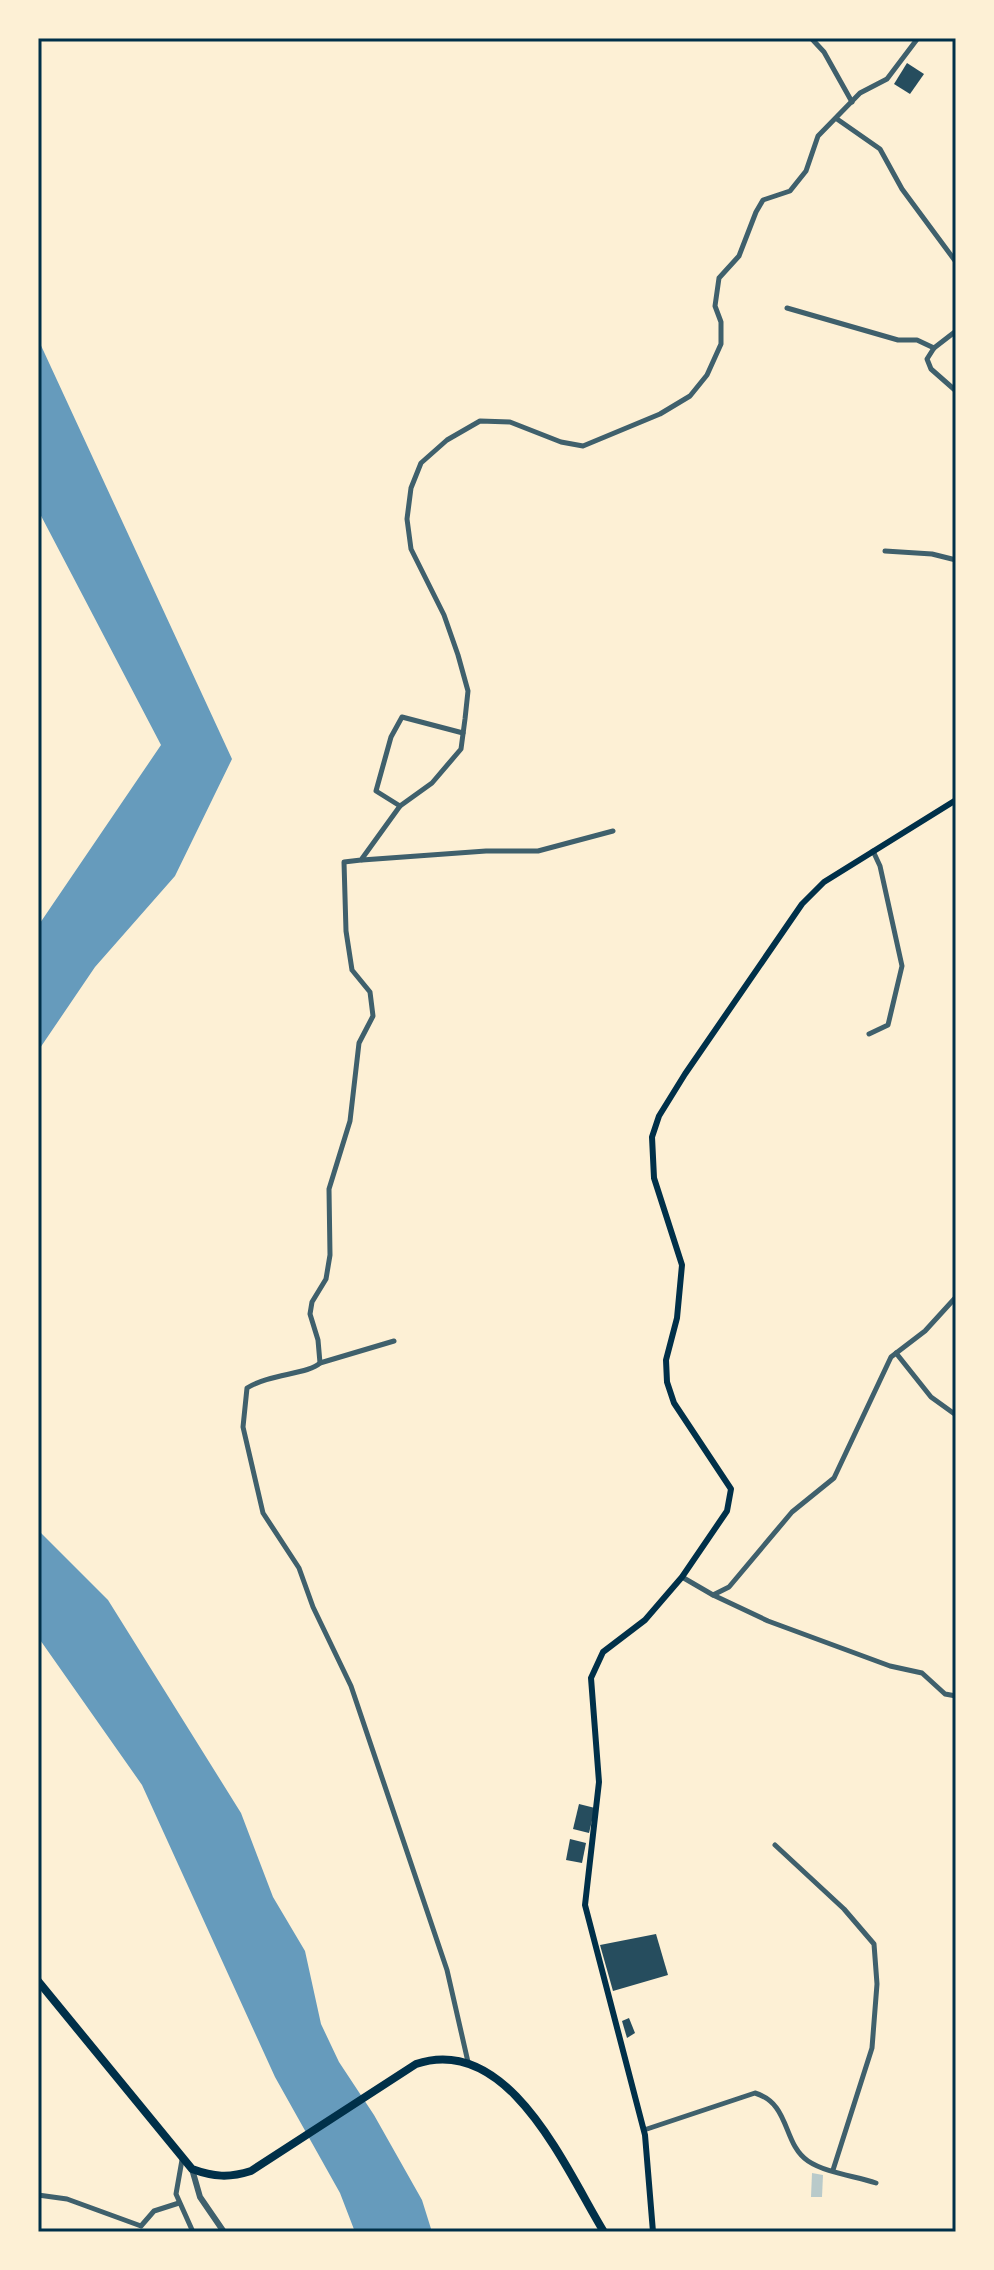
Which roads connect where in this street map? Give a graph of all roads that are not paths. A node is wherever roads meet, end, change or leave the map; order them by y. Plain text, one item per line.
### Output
1 (811, 38) edge
2 (918, 38) edge
3 (852, 102) junction
4 (837, 119) junction
5 (956, 262) edge
6 (787, 308) dead end
7 (956, 331) edge
8 (934, 348) junction
9 (956, 391) edge
10 (956, 444) edge
11 (956, 451) edge
12 (885, 551) dead end
13 (956, 560) edge
14 (463, 733) junction
15 (956, 800) edge
16 (400, 806) junction
17 (613, 831) dead end
18 (872, 850) junction
19 (361, 860) junction
20 (869, 1034) dead end
21 (956, 1297) edge
22 (394, 1341) dead end
23 (896, 1353) junction
24 (320, 1363) junction
25 (956, 1415) edge
26 (682, 1577) junction
27 (713, 1595) junction
28 (956, 1696) edge
29 (775, 1845) dead end
30 (38, 1981) edge
31 (468, 2062) junction
32 (644, 2130) junction
33 (182, 2160) junction
34 (192, 2169) junction
35 (833, 2170) junction
36 (876, 2183) dead end
37 (38, 2195) edge
38 (179, 2203) junction
39 (140, 2229) edge
40 (193, 2232) edge
41 (224, 2232) edge
42 (604, 2232) edge
43 (653, 2232) edge

1 - 3 street
2 - 3 street
3 - 4 street
4 - 5 street
4 - 14 street
6 - 8 street
7 - 8 street
8 - 9 street
10 - 11 street
12 - 13 street
14 - 16 street
14 - 16 street
15 - 18 main road
16 - 19 street
17 - 19 street
18 - 20 street
18 - 26 main road
19 - 24 street
21 - 23 street
22 - 24 street
23 - 25 street
23 - 27 street
24 - 31 street
26 - 27 street
26 - 32 main road
27 - 28 street
29 - 35 street
30 - 33 highway
31 - 34 highway
31 - 42 highway
32 - 35 street
32 - 43 main road
33 - 34 highway
33 - 38 street
34 - 41 street
35 - 36 street
37 - 39 street
38 - 39 street
38 - 40 street

